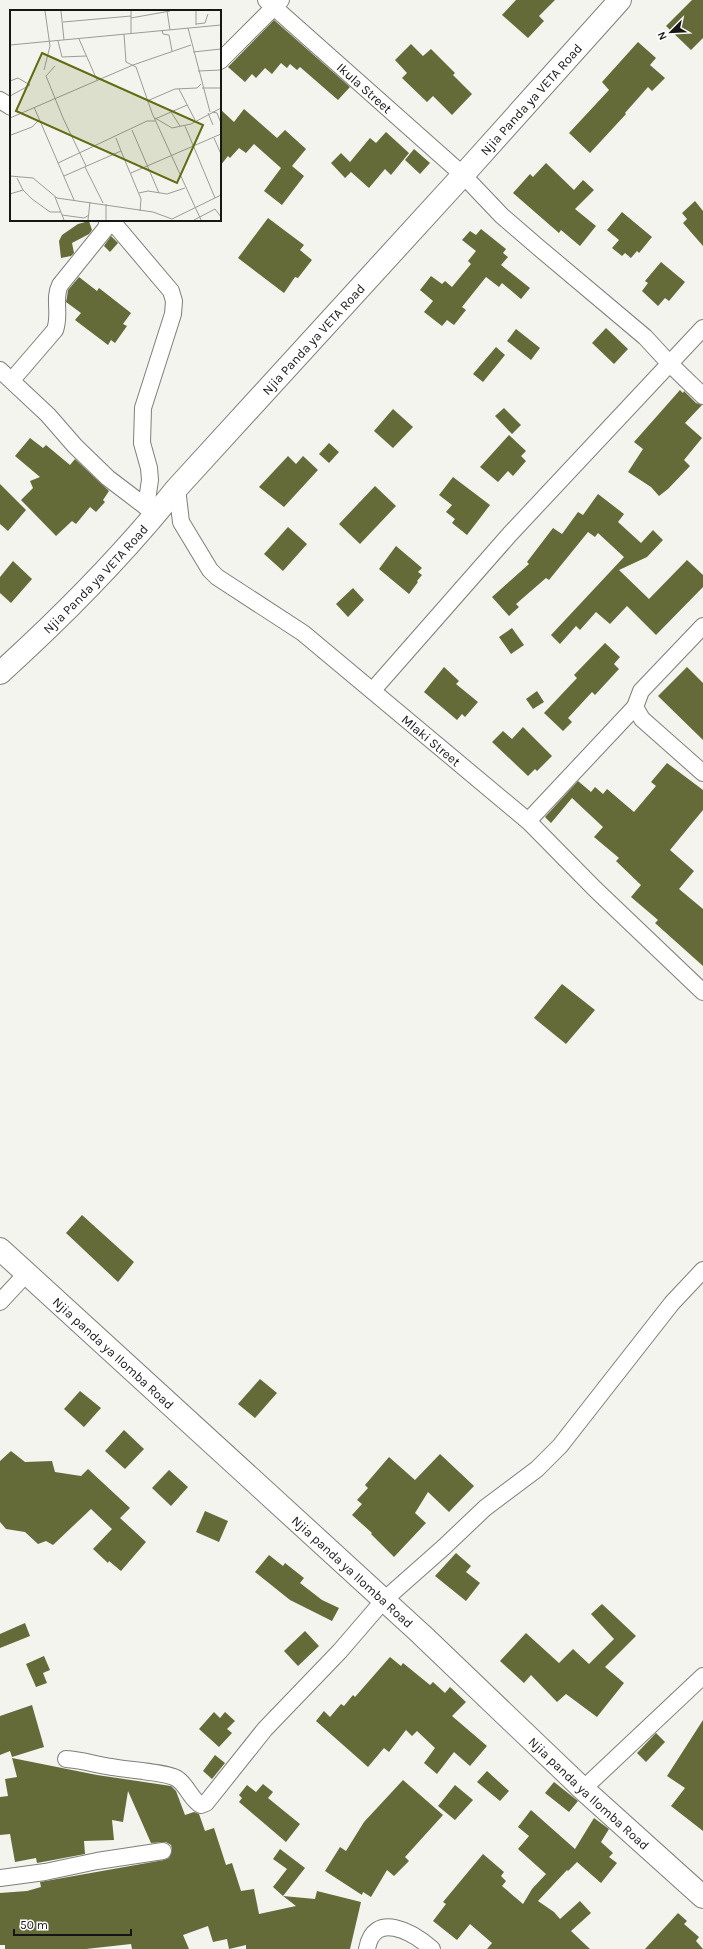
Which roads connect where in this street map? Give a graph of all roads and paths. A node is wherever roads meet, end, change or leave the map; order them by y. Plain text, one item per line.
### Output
1 (620, 0) edge
2 (274, 2) edge
3 (221, 60) edge
4 (0, 100) edge
5 (10, 106) edge
6 (464, 175) junction
7 (108, 221) edge
8 (112, 221) edge
9 (703, 328) edge
10 (670, 364) junction
11 (6, 375) edge
12 (703, 396) edge
13 (177, 488) junction
14 (151, 510) junction
15 (703, 626) edge
16 (2, 667) edge
17 (373, 690) junction
18 (635, 707) junction
19 (703, 773) edge
20 (528, 821) junction
21 (703, 992) edge
22 (0, 1249) edge
23 (703, 1270) edge
24 (26, 1274) junction
25 (0, 1302) edge
26 (383, 1601) junction
27 (700, 1683) edge
28 (66, 1759) dead end
29 (583, 1789) junction
30 (163, 1851) dead end
31 (0, 1878) edge
32 (703, 1897) edge
33 (367, 1949) edge
34 (432, 1949) edge

1 - 6 street, Njia Panda ya VETA Road
2 - 3 street
2 - 6 street, Ikula Street
4 - 5 street
6 - 10 street, Ikula Street
6 - 13 street, Njia Panda ya VETA Road
7 - 11 street
8 - 14 street
9 - 10 street
10 - 12 street, Ikula Street
10 - 17 street
11 - 14 street
13 - 14 street, Njia Panda ya VETA Road
13 - 17 street, Mlaki Street
14 - 16 street, Njia Panda ya VETA Road
15 - 18 street
17 - 20 street, Mlaki Street
18 - 19 street
18 - 20 street
20 - 21 street, Mlaki Street
22 - 24 street, Njia panda ya Ilomba Road
23 - 26 street
24 - 25 street
24 - 26 street, Njia panda ya Ilomba Road
26 - 28 street
26 - 29 street, Njia panda ya Ilomba Road
27 - 29 street
29 - 32 street, Njia panda ya Ilomba Road
30 - 31 street
33 - 34 street

